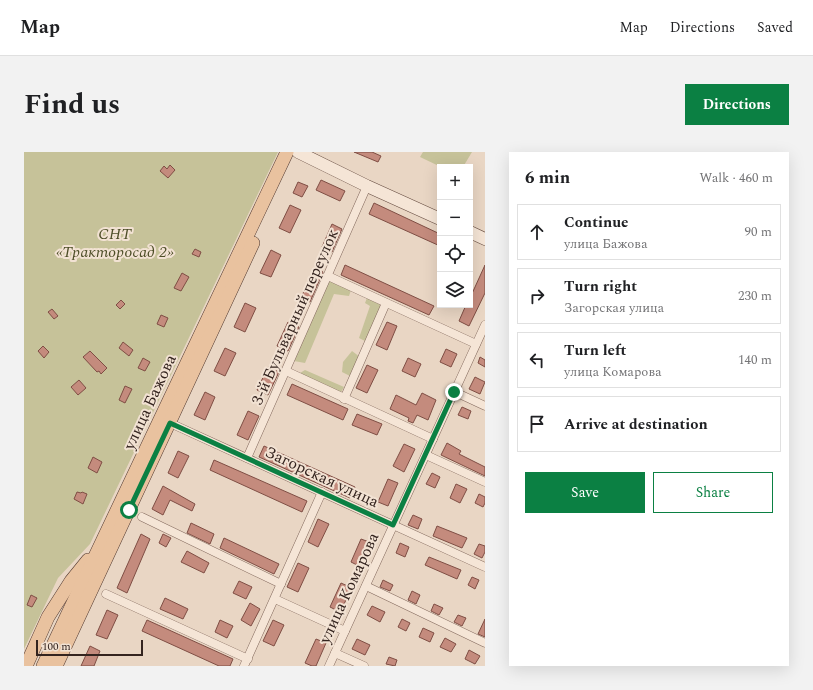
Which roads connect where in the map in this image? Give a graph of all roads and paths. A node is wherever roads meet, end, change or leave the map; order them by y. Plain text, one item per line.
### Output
1 (287, 152) edge
2 (297, 152) edge
3 (367, 186) junction
4 (437, 218) edge
5 (473, 233) edge
6 (485, 239) edge
7 (328, 276) junction
8 (386, 303) junction
9 (485, 327) edge
10 (476, 344) junction
11 (286, 371) junction
12 (454, 392) junction
13 (344, 399) junction
14 (485, 406) edge
15 (170, 423) junction
16 (433, 439) junction
17 (426, 455) junction
18 (247, 458) junction
19 (485, 482) edge
20 (322, 492) junction
21 (142, 517) dead end
22 (393, 525) junction
23 (106, 534) junction
24 (485, 567) edge
25 (281, 584) junction
26 (366, 586) junction
27 (106, 594) dead end
28 (275, 599) junction
29 (345, 631) junction
30 (485, 643) edge
31 (335, 653) junction
32 (246, 662) edge
33 (26, 666) edge
34 (43, 666) edge
35 (56, 666) edge
36 (329, 666) edge
37 (364, 666) edge

1 - 23 main road, улица Бажова
2 - 3 main road
2 - 15 main road, улица Бажова
3 - 4 main road
3 - 7 street, 3-й Бульварный переулок
5 - 6 main road
7 - 8 street
7 - 11 street, 3-й Бульварный переулок
8 - 10 street
8 - 13 street
9 - 10 street, улица Комарова
10 - 12 street, улица Комарова
11 - 13 street
11 - 18 street, 3-й Бульварный переулок
12 - 14 street
12 - 16 street, улица Комарова
13 - 16 street
15 - 18 street, Загорская улица
15 - 35 main road, улица Бажова
16 - 17 street, улица Комарова
17 - 19 street
17 - 22 street, улица Комарова
18 - 20 street, Загорская улица
20 - 22 street, Загорская улица
20 - 25 street
21 - 25 street
22 - 24 street, Загорская улица
22 - 26 street, улица Комарова
23 - 33 main road
23 - 34 main road, улица Бажова
25 - 28 street
26 - 29 street, улица Комарова
26 - 30 street
27 - 32 street
28 - 29 street
28 - 32 street
29 - 31 street, улица Комарова
31 - 36 street, улица Комарова
31 - 37 street

